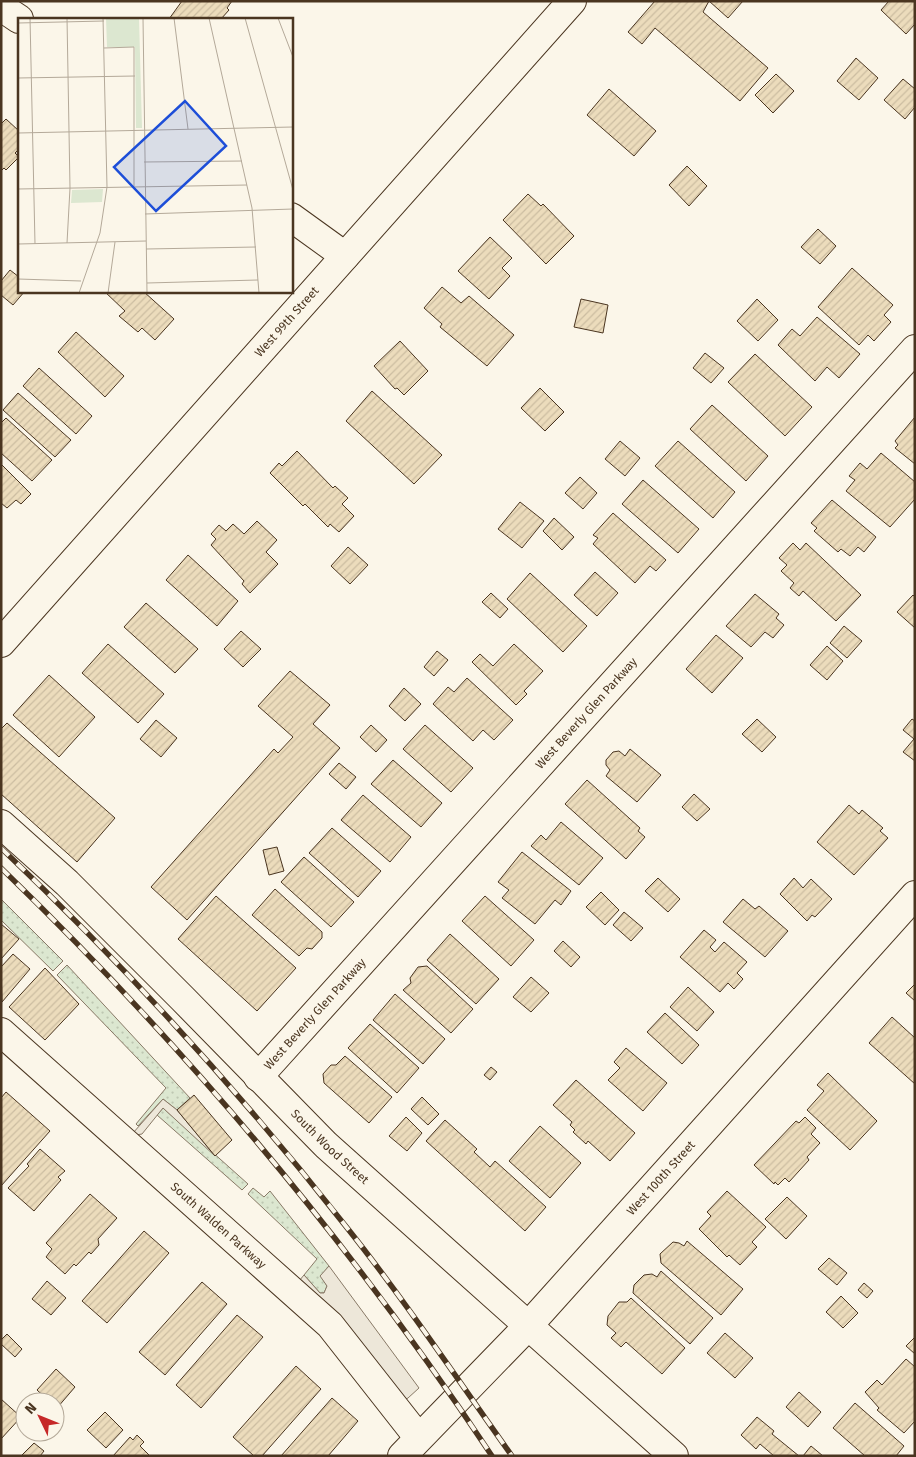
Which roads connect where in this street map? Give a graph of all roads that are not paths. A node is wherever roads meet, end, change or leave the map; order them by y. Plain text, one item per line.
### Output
1 (572, 1) edge
2 (1, 7) edge
3 (18, 18) edge
4 (292, 218) edge
5 (345, 256) junction
6 (915, 349) edge
7 (1, 643) edge
8 (1, 824) edge
9 (915, 895) edge
10 (1, 1032) edge
11 (258, 1077) junction
12 (528, 1326) junction
13 (410, 1446) edge
14 (674, 1456) edge

1 - 5 street, West 99th Street
2 - 3 street
4 - 5 street
5 - 7 street, West 99th Street
6 - 11 street, West Beverly Glen Parkway
8 - 11 street, South Wood Street
9 - 12 street, West 100th Street
10 - 13 street, South Walden Parkway
11 - 12 street, South Wood Street
12 - 13 street, West 100th Street
12 - 14 street, South Wood Street

